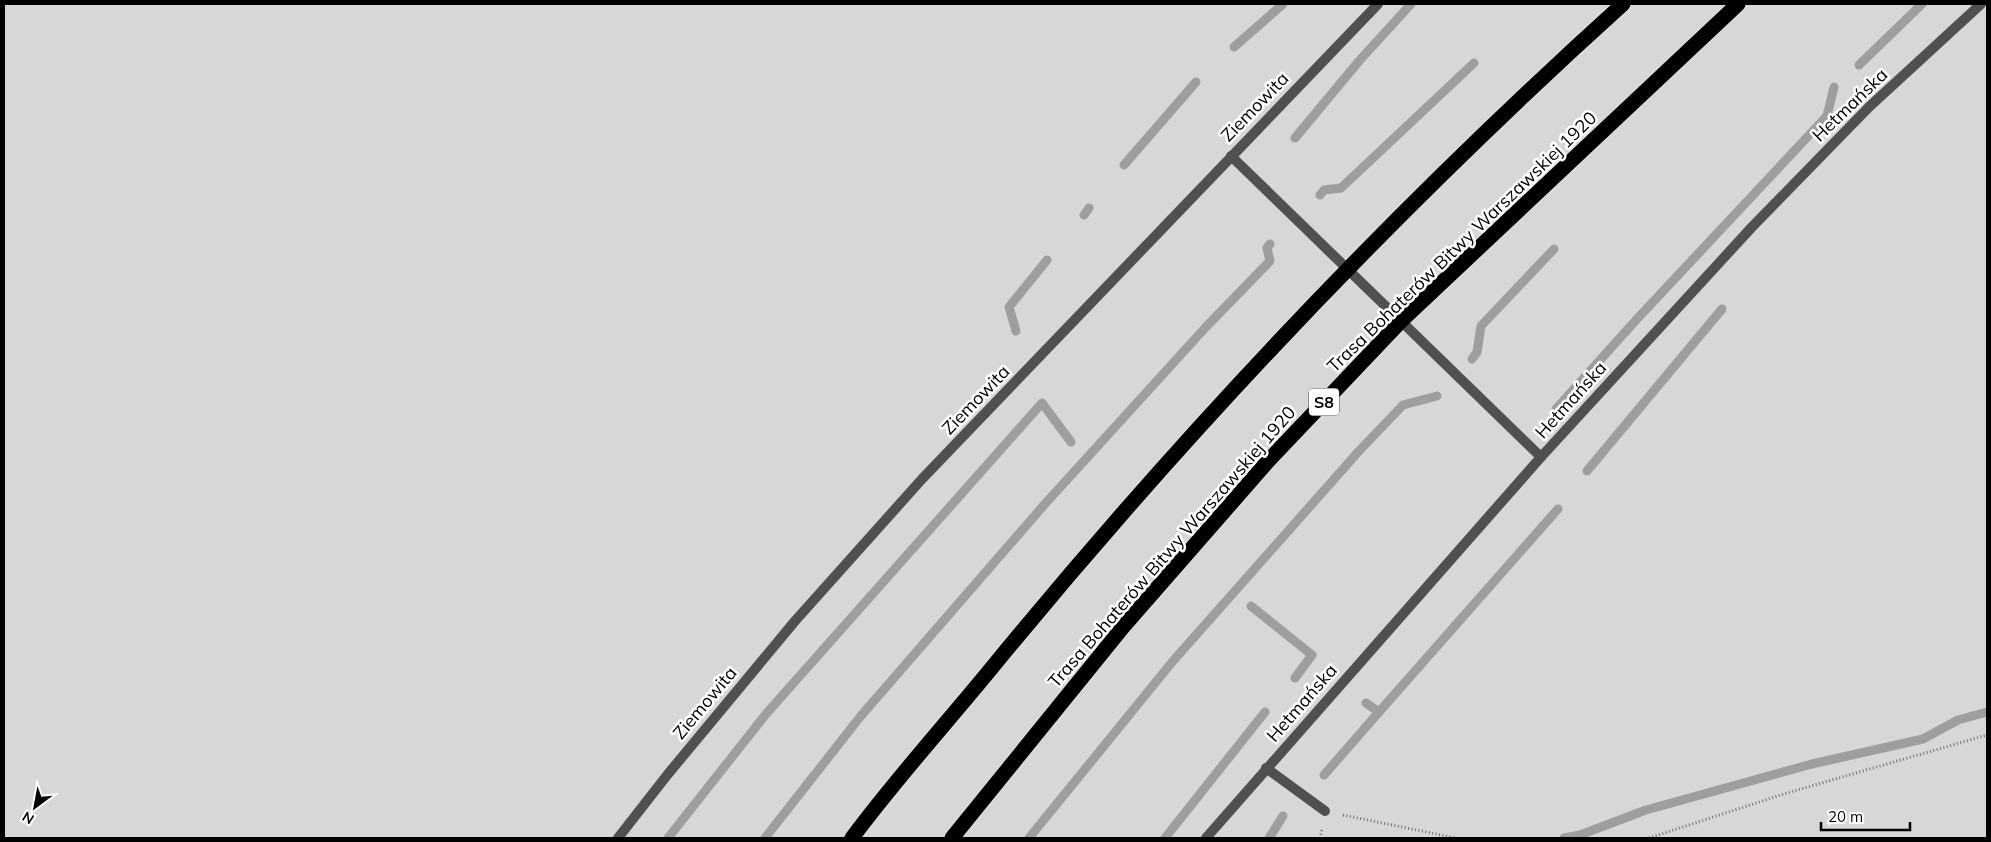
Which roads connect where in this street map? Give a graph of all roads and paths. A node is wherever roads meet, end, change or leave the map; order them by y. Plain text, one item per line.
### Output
1 (1378, 4) edge
2 (1623, 4) edge
3 (1738, 4) edge
4 (1981, 4) edge
5 (1231, 156) junction
6 (1347, 269) junction
7 (1401, 321) junction
8 (1541, 457) junction
9 (1987, 735) edge
10 (1266, 768) junction
11 (1325, 811) joint
12 (618, 838) edge
13 (852, 838) edge
14 (952, 838) edge
15 (1206, 838) edge
16 (1456, 838) edge
17 (1649, 838) edge

1 - 5 street, Ziemowita
2 - 6 highway
3 - 7 highway, Trasa Bohaterów Bitwy Warszawskiej 1920 / S8
4 - 8 street, Hetmańska
5 - 6 street
5 - 12 street, Ziemowita
6 - 7 street
6 - 13 highway
7 - 8 street
7 - 14 highway, Trasa Bohaterów Bitwy Warszawskiej 1920 / S8
8 - 10 street, Hetmańska
9 - 17 path
10 - 11 street
10 - 15 street, Hetmańska
11 - 16 path

